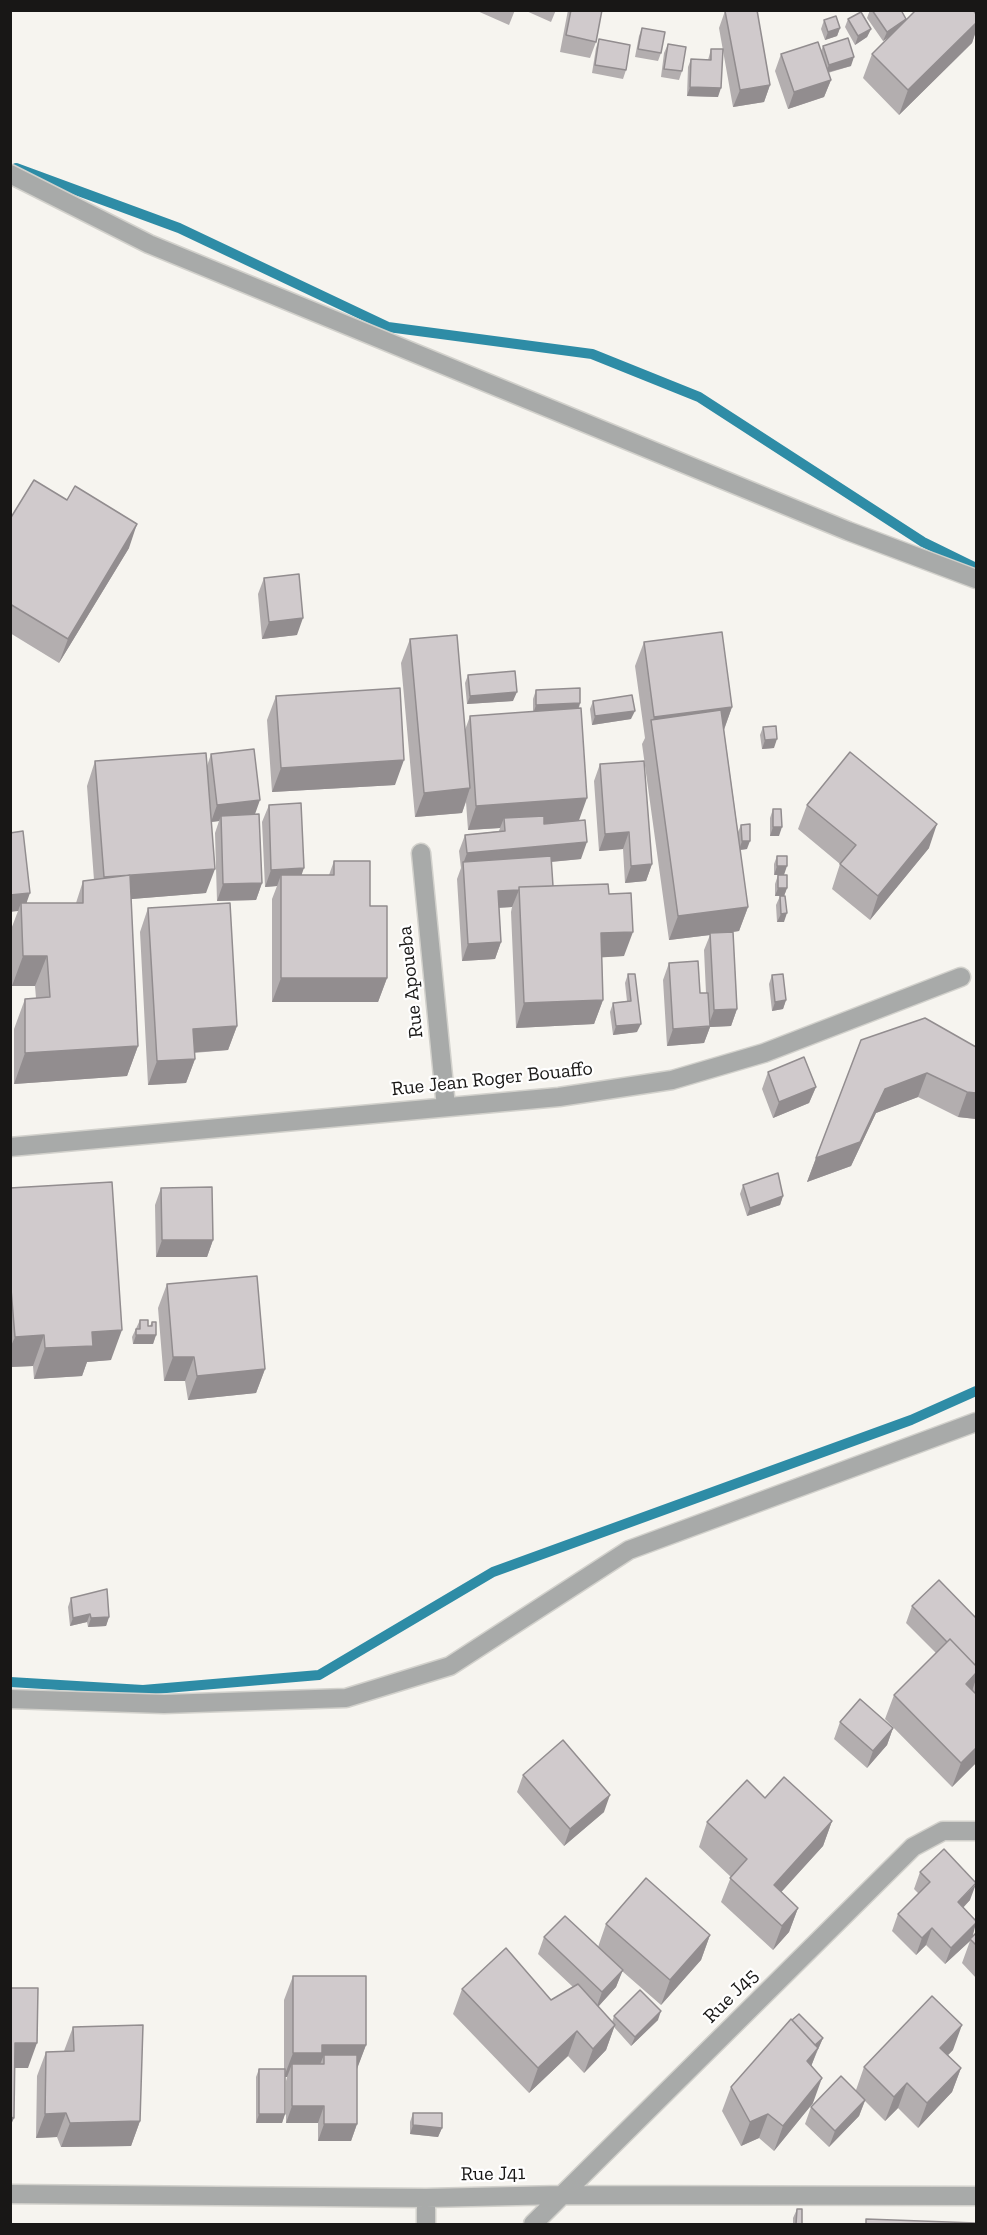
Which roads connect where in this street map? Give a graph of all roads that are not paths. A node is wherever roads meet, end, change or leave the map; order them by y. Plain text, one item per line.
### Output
1 (10, 174) edge
2 (976, 579) edge
3 (421, 853) dead end
4 (961, 977) dead end
5 (446, 1107) junction
6 (10, 1147) edge
7 (976, 1422) edge
8 (10, 1700) edge
9 (976, 1831) edge
10 (10, 2194) edge
11 (562, 2196) junction
12 (976, 2196) edge
13 (426, 2198) junction
14 (426, 2224) edge
15 (532, 2224) edge

1 - 2 street
3 - 5 street, Rue Apoueba
4 - 5 street, Rue Jean Roger Bouaffo
5 - 6 street, Rue Jean Roger Bouaffo
7 - 8 street
9 - 11 street, Rue J45
10 - 13 street, Rue J41
11 - 12 street, Rue J41
11 - 13 street, Rue J41
11 - 15 street, Rue J45
13 - 14 street

